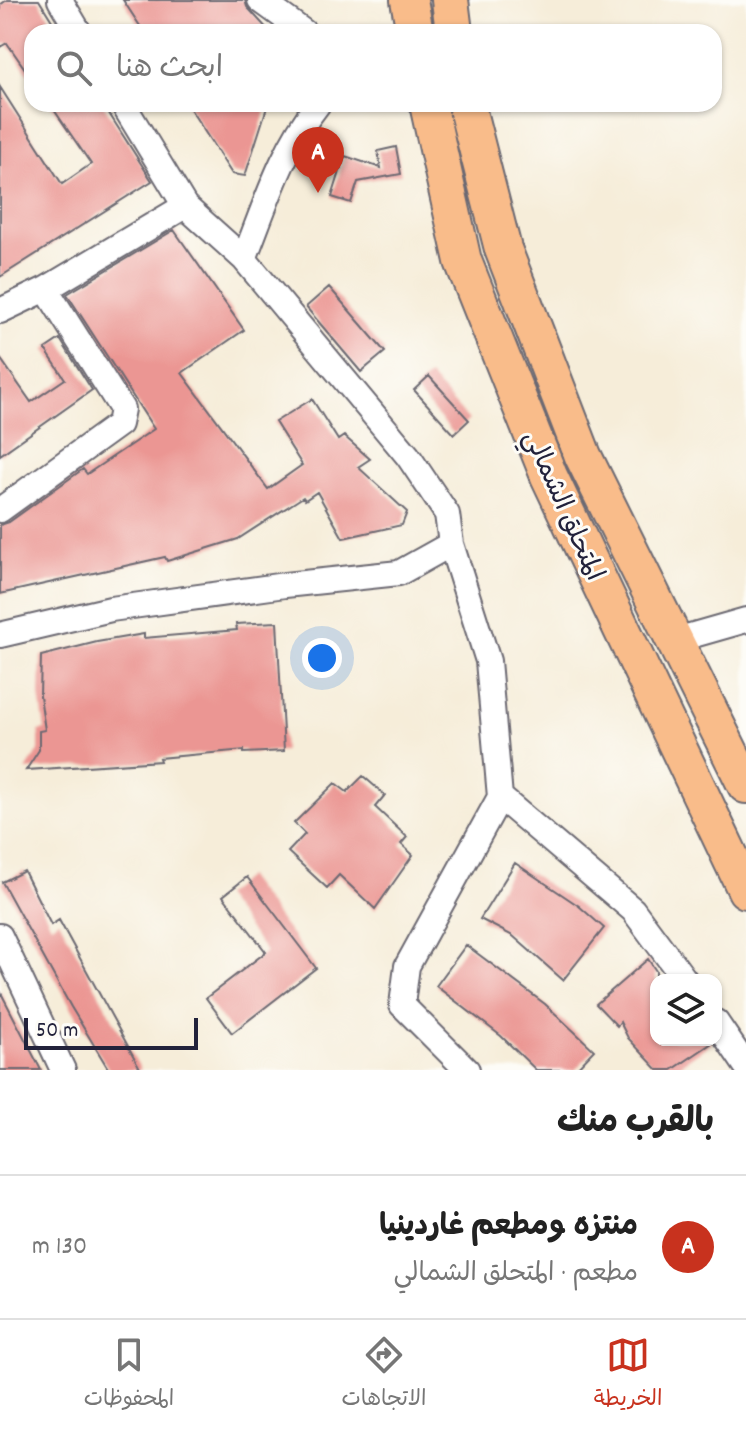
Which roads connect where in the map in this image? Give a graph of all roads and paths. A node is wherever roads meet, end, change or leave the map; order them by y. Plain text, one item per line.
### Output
1 (60, 0) edge
2 (260, 0) edge
3 (409, 0) edge
4 (450, 0) edge
5 (74, 24) edge
6 (293, 24) edge
7 (414, 24) edge
8 (453, 24) edge
9 (128, 112) edge
10 (312, 112) edge
11 (425, 112) edge
12 (468, 112) edge
13 (185, 206) junction
14 (244, 259) junction
15 (46, 289) junction
16 (0, 311) edge
17 (0, 510) edge
18 (451, 544) junction
19 (746, 620) edge
20 (0, 635) edge
21 (676, 640) junction
22 (746, 785) edge
23 (500, 797) junction
24 (746, 890) edge
25 (0, 936) edge
26 (681, 974) edge
27 (722, 1031) edge
28 (746, 1066) edge
29 (63, 1070) edge
30 (467, 1070) edge

1 - 5 street
2 - 6 street
3 - 7 highway
4 - 8 highway
9 - 13 street
10 - 14 street
11 - 24 highway, المتحلق الشمالي
12 - 21 highway, المتحلق الشمالي
13 - 14 street
13 - 15 street
14 - 18 street
15 - 16 street
15 - 17 street
18 - 20 street
18 - 23 street
19 - 21 street
21 - 22 highway, المتحلق الشمالي
23 - 26 street
23 - 30 street
25 - 29 street
27 - 28 street

